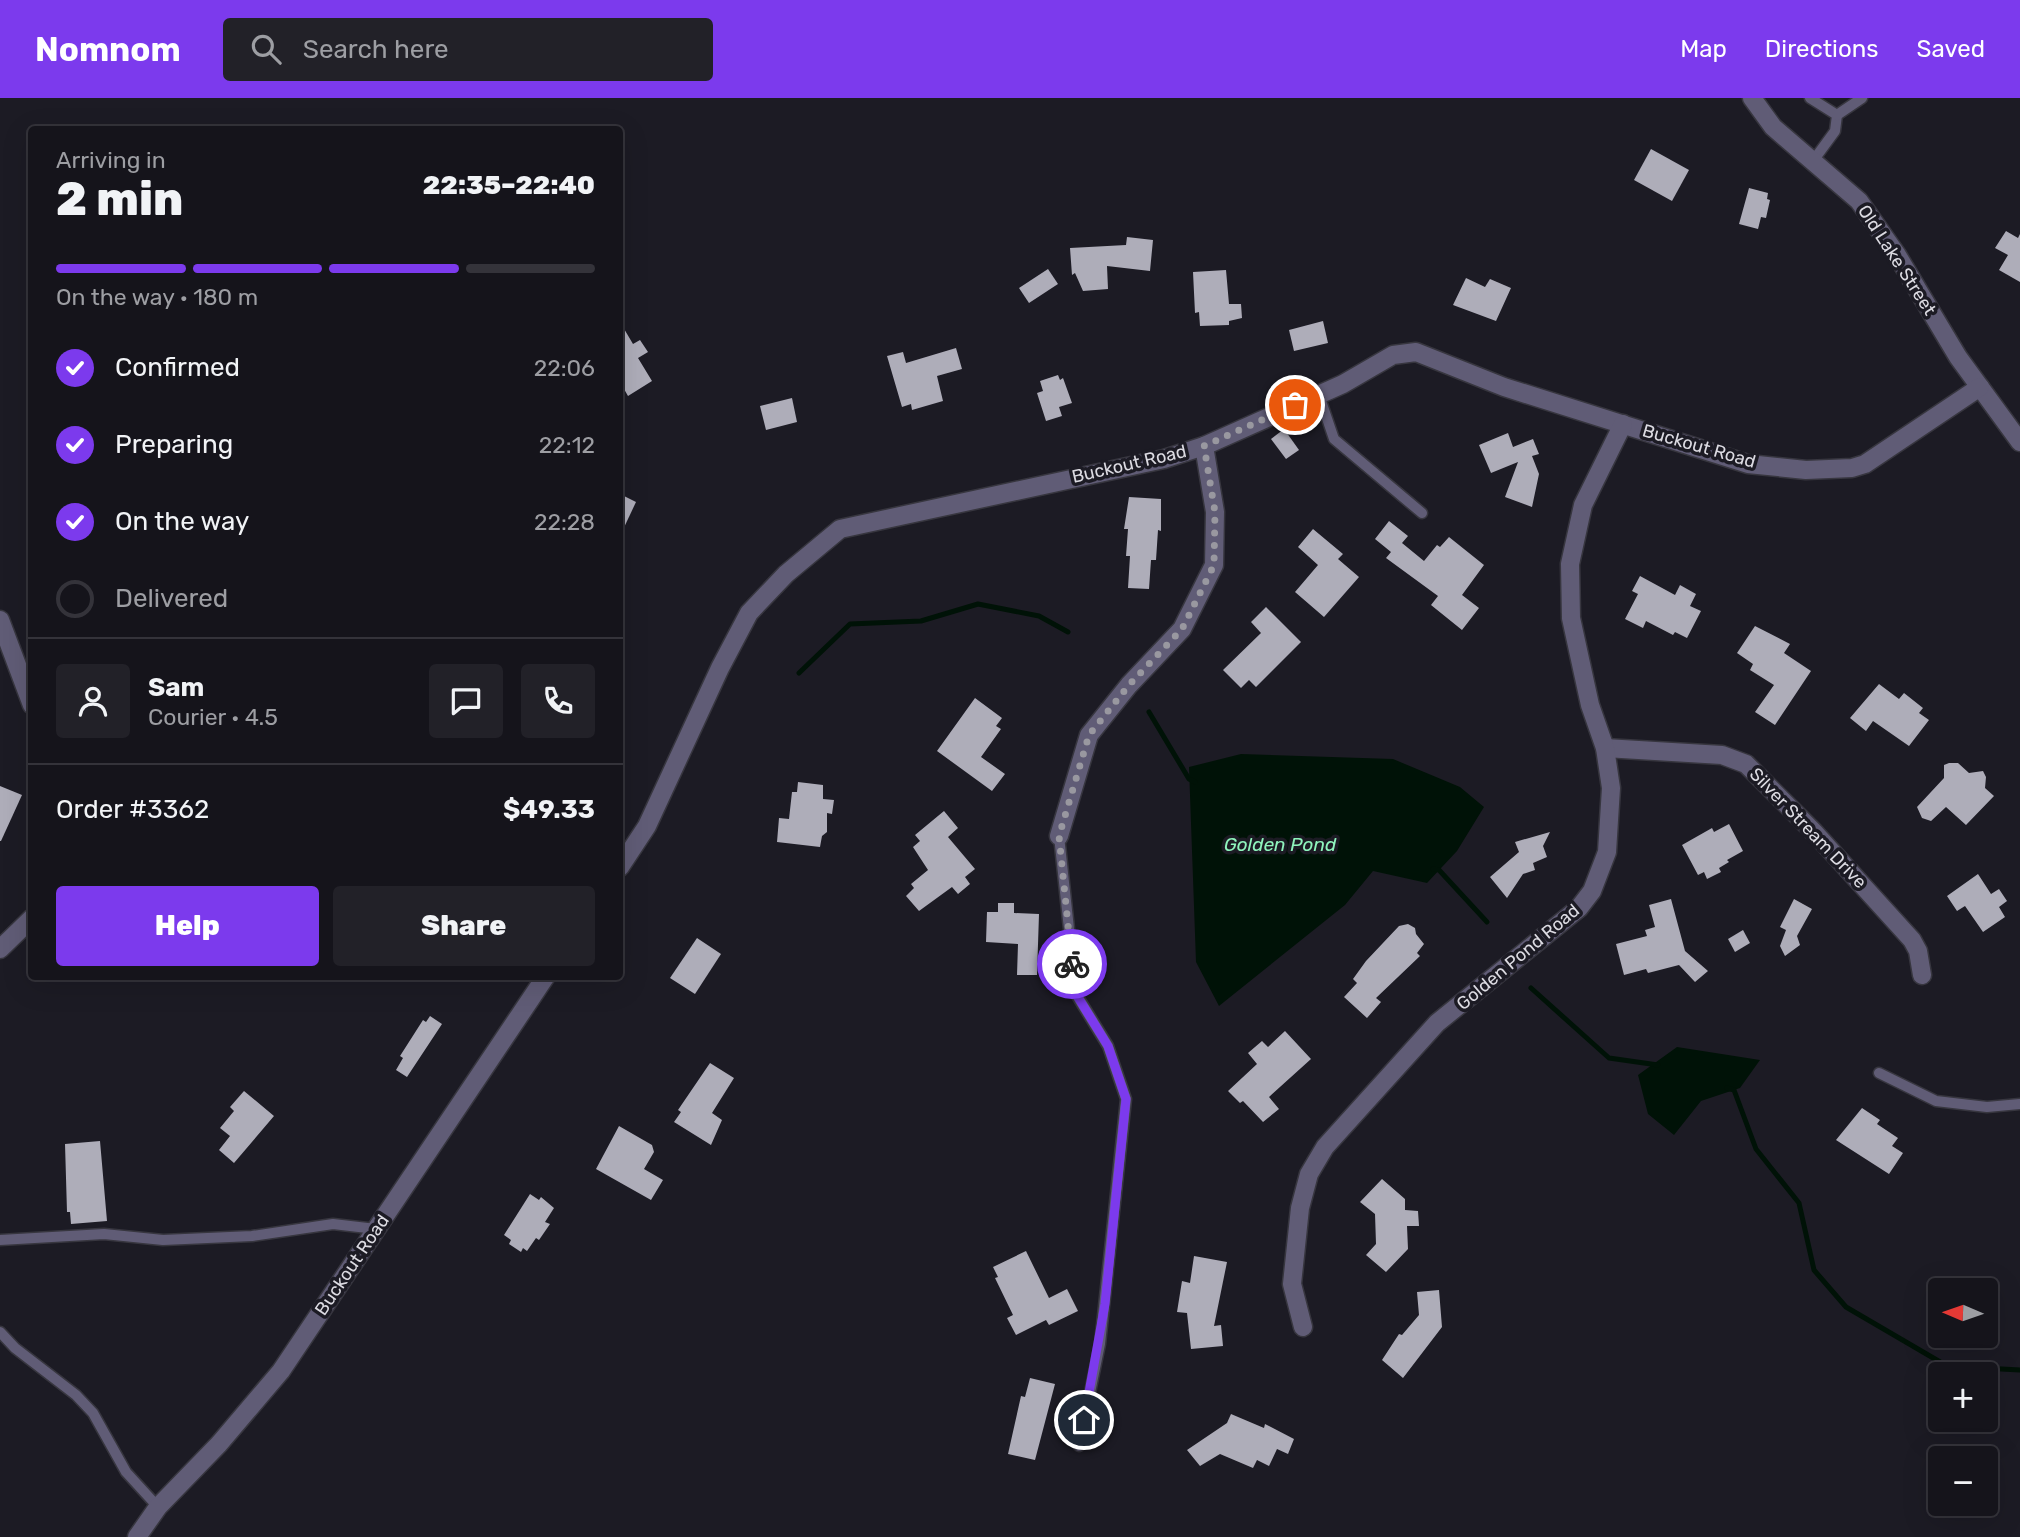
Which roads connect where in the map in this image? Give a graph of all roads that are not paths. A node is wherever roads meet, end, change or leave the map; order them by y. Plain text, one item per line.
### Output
1 (1752, 98) edge
2 (1810, 98) edge
3 (1862, 98) edge
4 (1838, 115) junction
5 (1813, 161) junction
6 (1980, 387) junction
7 (1319, 395) junction
8 (1623, 424) junction
9 (2020, 442) edge
10 (1204, 446) junction
11 (1422, 513) dead end
12 (0, 620) edge
13 (28, 694) edge
14 (1605, 748) junction
15 (1059, 836) joint
16 (623, 862) edge
17 (28, 922) edge
18 (0, 949) edge
19 (1922, 975) dead end
20 (543, 980) edge
21 (1879, 1073) dead end
22 (2020, 1104) edge
23 (376, 1230) junction
24 (0, 1240) edge
25 (1303, 1327) dead end
26 (0, 1332) edge
27 (1079, 1446) dead end
28 (158, 1507) junction
29 (137, 1537) edge

1 - 5 street, Old Lake Street
2 - 4 lane
3 - 4 lane
4 - 5 lane
5 - 6 street, Old Lake Street
6 - 8 street, Buckout Road
6 - 9 street, Old Lake Street
7 - 8 street, Buckout Road
7 - 10 street, Buckout Road
7 - 11 lane
8 - 14 street, Golden Pond Road
10 - 15 street
10 - 16 street, Buckout Road
12 - 13 street
14 - 19 street, Silver Stream Drive
14 - 25 street, Golden Pond Road
15 - 27 lane
17 - 18 street
20 - 23 street, Buckout Road
21 - 22 lane
23 - 24 lane
23 - 28 street, Buckout Road
26 - 28 lane
28 - 29 street, Buckout Road

